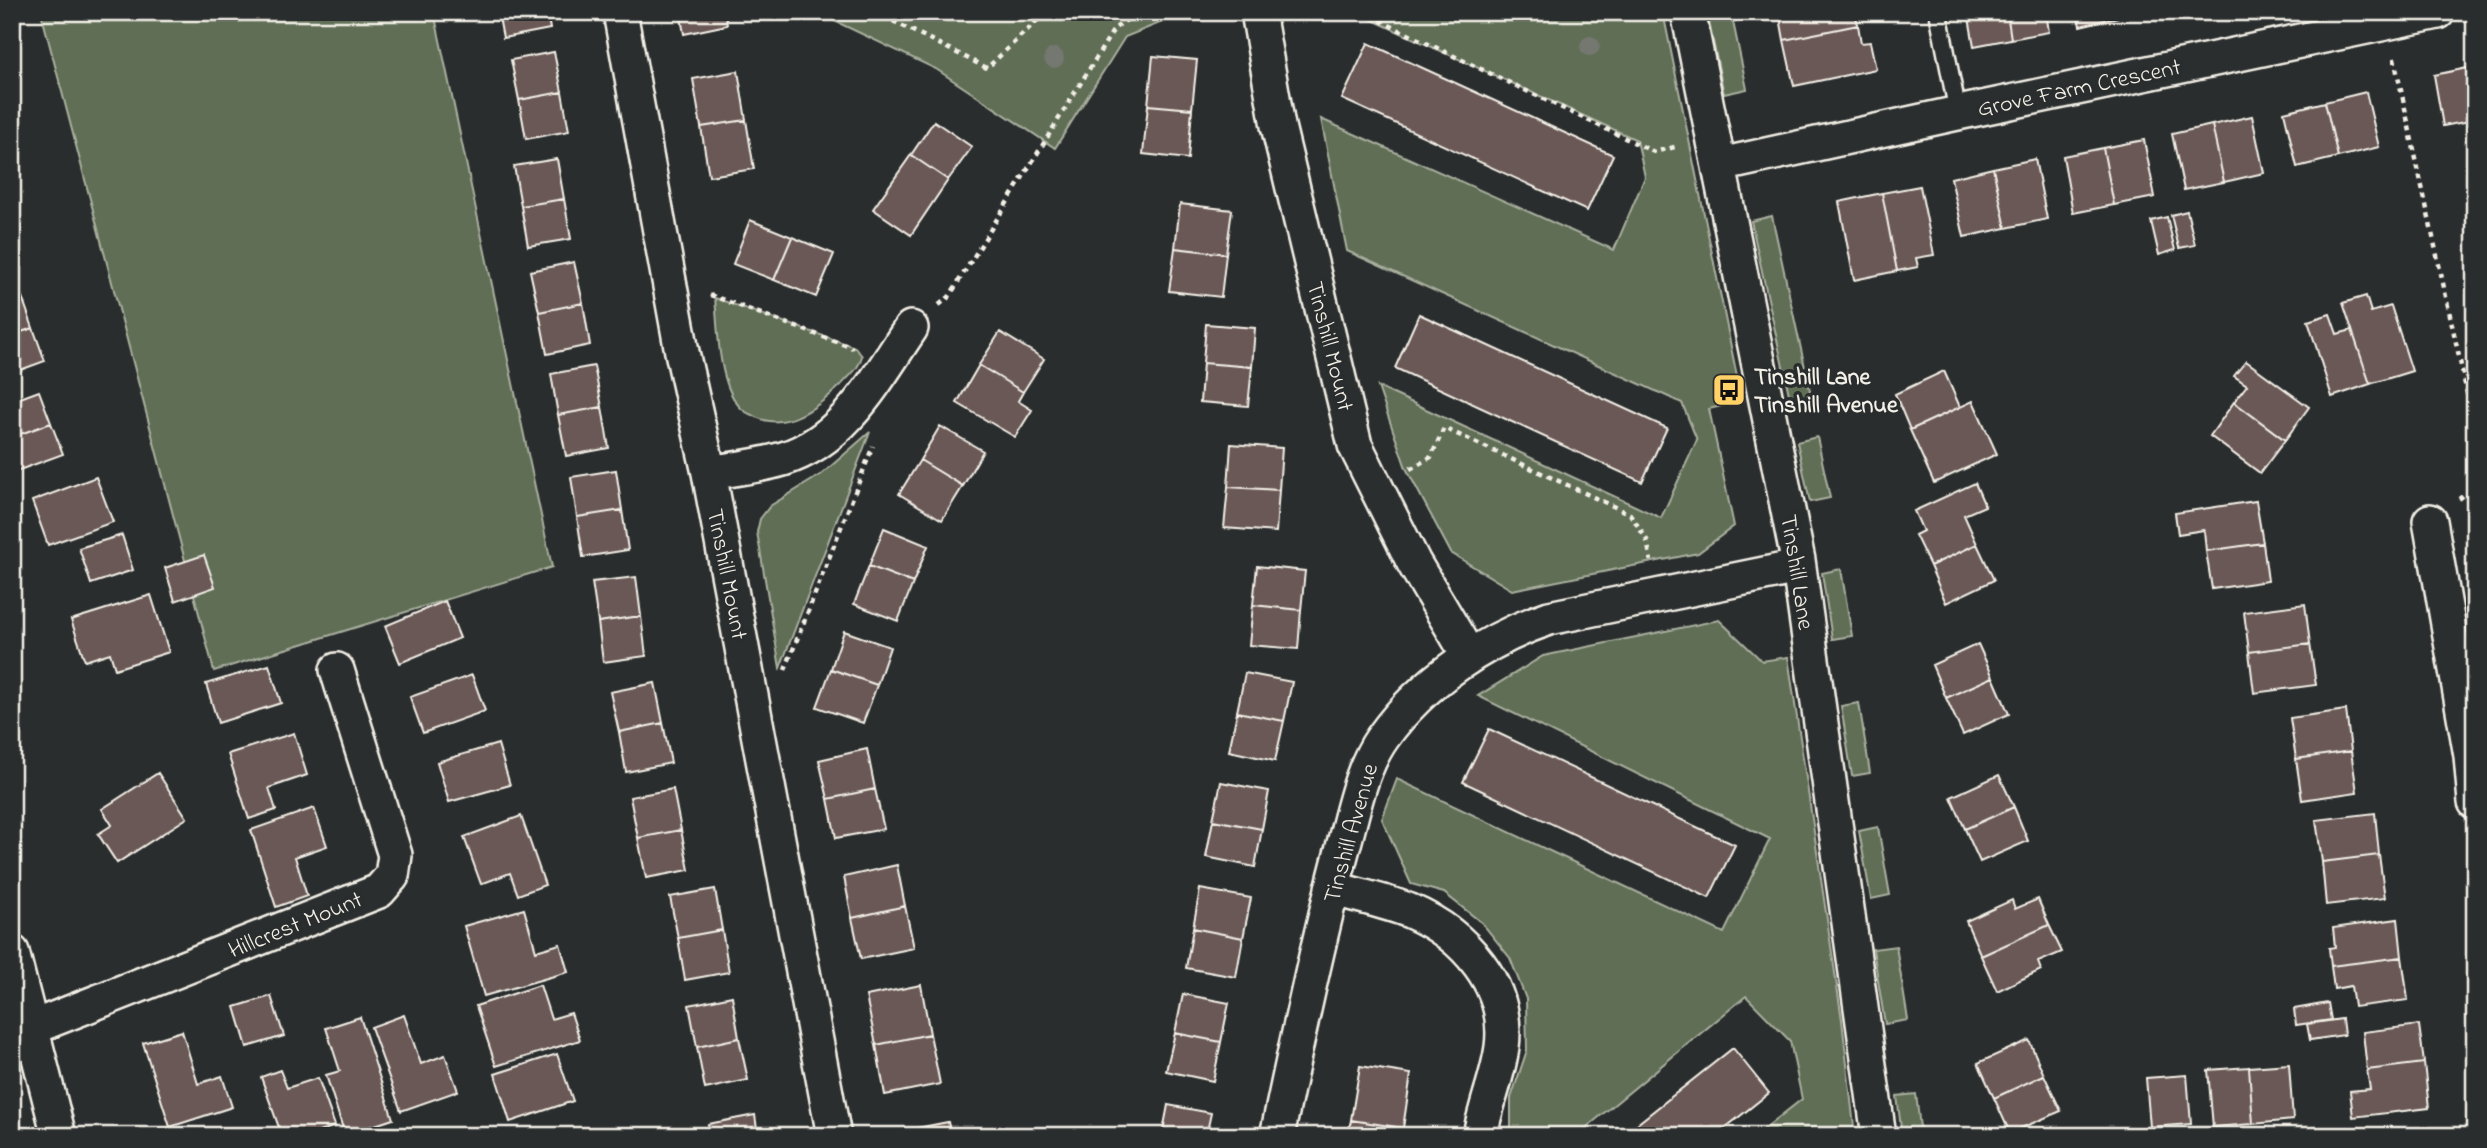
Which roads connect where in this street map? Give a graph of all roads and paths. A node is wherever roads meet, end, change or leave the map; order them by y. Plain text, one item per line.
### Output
1 (620, 12) edge
2 (875, 12) edge
3 (1046, 12) edge
4 (1137, 12) edge
5 (1258, 12) edge
6 (1362, 12) edge
7 (1688, 12) edge
8 (1938, 12) edge
9 (2438, 12) edge
10 (2386, 23) junction
11 (1958, 113) junction
12 (1717, 151) junction
13 (670, 280) junction
14 (902, 341) junction
15 (856, 407) junction
16 (2475, 430) edge
17 (709, 474) junction
18 (1377, 488) junction
19 (2430, 521) dead end
20 (1798, 567) junction
21 (1658, 596) junction
22 (1469, 656) junction
23 (337, 670) dead end
24 (750, 690) junction
25 (2473, 755) edge
26 (2475, 802) edge
27 (1332, 888) junction
28 (12, 952) edge
29 (26, 1042) edge
30 (59, 1136) edge
31 (834, 1136) edge
32 (1278, 1136) edge
33 (1480, 1136) edge
34 (1879, 1136) edge

1 - 13 street, Tinshill Mount
2 - 3 path
4 - 14 path
5 - 18 street, Tinshill Mount
6 - 12 path
7 - 12 street, Tinshill Lane
8 - 11 lane
9 - 10 street, Grove Farm Crescent
10 - 11 street, Grove Farm Crescent
10 - 16 path
11 - 12 street, Grove Farm Crescent
12 - 20 street, Tinshill Lane
13 - 14 path
13 - 17 street, Tinshill Mount
14 - 15 street
15 - 17 street
15 - 24 path
17 - 24 street, Tinshill Mount
18 - 21 path
18 - 22 street, Tinshill Mount
19 - 25 street
20 - 21 street, Tinshill Avenue
20 - 34 street, Tinshill Lane
21 - 22 street, Tinshill Avenue
22 - 27 street, Tinshill Avenue
23 - 29 street, Hillcrest Mount
24 - 31 street, Tinshill Mount
25 - 26 street
27 - 32 street, Tinshill Avenue
27 - 33 street
28 - 29 street
29 - 30 street

